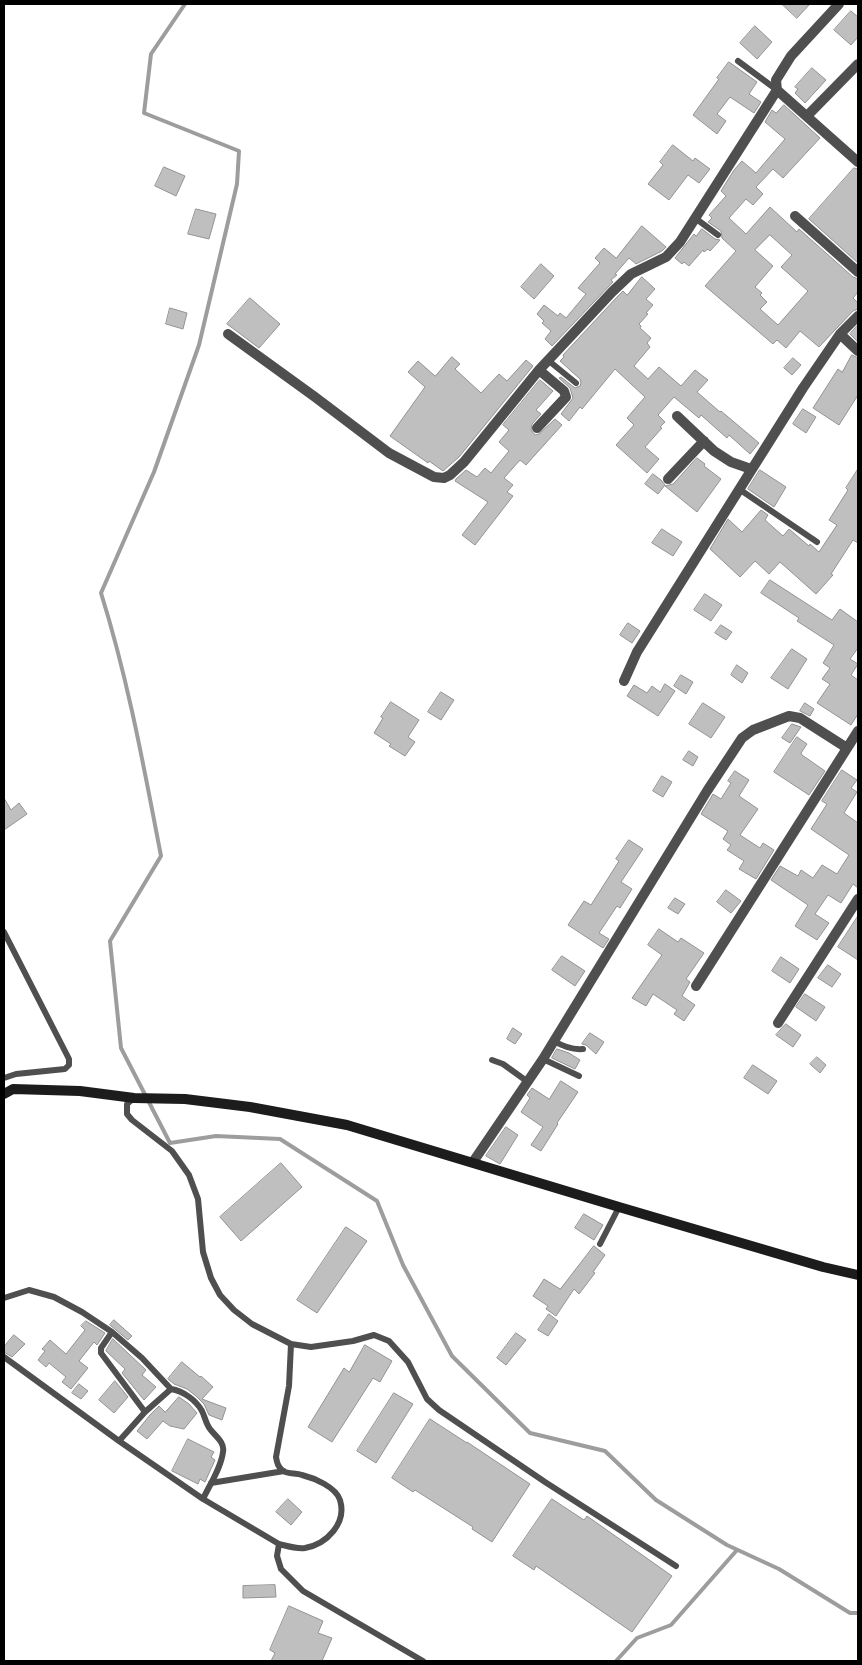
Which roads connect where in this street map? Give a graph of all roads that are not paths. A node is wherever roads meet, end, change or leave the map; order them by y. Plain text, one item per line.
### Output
1 (838, 4) edge
2 (738, 61) dead end
3 (858, 64) edge
4 (777, 90) junction
5 (807, 116) junction
6 (858, 162) edge
7 (795, 216) dead end
8 (696, 218) junction
9 (718, 235) dead end
10 (858, 272) edge
11 (858, 316) edge
12 (228, 334) dead end
13 (840, 334) junction
14 (858, 351) edge
15 (549, 361) junction
16 (539, 370) junction
17 (576, 383) dead end
18 (677, 416) dead end
19 (538, 428) dead end
20 (704, 441) junction
21 (751, 469) junction
22 (668, 479) dead end
23 (739, 489) junction
24 (817, 542) dead end
25 (624, 681) dead end
26 (858, 731) edge
27 (847, 748) junction
28 (858, 899) edge
29 (4, 932) edge
30 (696, 986) dead end
31 (778, 1023) dead end
32 (554, 1041) junction
33 (584, 1049) dead end
34 (543, 1059) junction
35 (492, 1060) dead end
36 (579, 1076) dead end
37 (4, 1078) edge
38 (528, 1082) junction
39 (4, 1094) edge
40 (137, 1098) junction
41 (473, 1162) junction
42 (619, 1207) junction
43 (600, 1244) dead end
44 (858, 1276) edge
45 (4, 1298) edge
46 (112, 1332) junction
47 (291, 1344) junction
48 (4, 1357) edge
49 (171, 1389) junction
50 (144, 1412) junction
51 (119, 1441) junction
52 (284, 1471) junction
53 (211, 1484) junction
54 (203, 1499) junction
55 (279, 1544) junction
56 (676, 1566) dead end
57 (424, 1661) edge

1 - 4 street
2 - 4 lane
3 - 5 street
4 - 5 street
4 - 8 street
5 - 6 street
7 - 10 street
8 - 9 lane
8 - 15 street
11 - 13 street
12 - 16 street
13 - 14 street
13 - 21 street
15 - 16 street
15 - 17 lane
16 - 19 street
18 - 20 street
20 - 21 street
20 - 22 street
21 - 23 street
23 - 24 lane
23 - 25 street
26 - 27 street
27 - 30 street
27 - 32 street
28 - 31 street
29 - 37 lane
32 - 33 lane
32 - 34 street
34 - 36 lane
34 - 38 street
35 - 38 lane
38 - 41 street
39 - 40 street
40 - 41 street
40 - 47 lane
41 - 42 street
42 - 43 lane
42 - 44 street
45 - 46 lane
46 - 49 lane
46 - 50 lane
47 - 52 lane
47 - 56 lane
48 - 51 lane
49 - 50 lane
49 - 53 lane
50 - 51 lane
51 - 54 lane
52 - 53 lane
52 - 55 lane
53 - 54 lane
54 - 55 lane
55 - 57 lane

